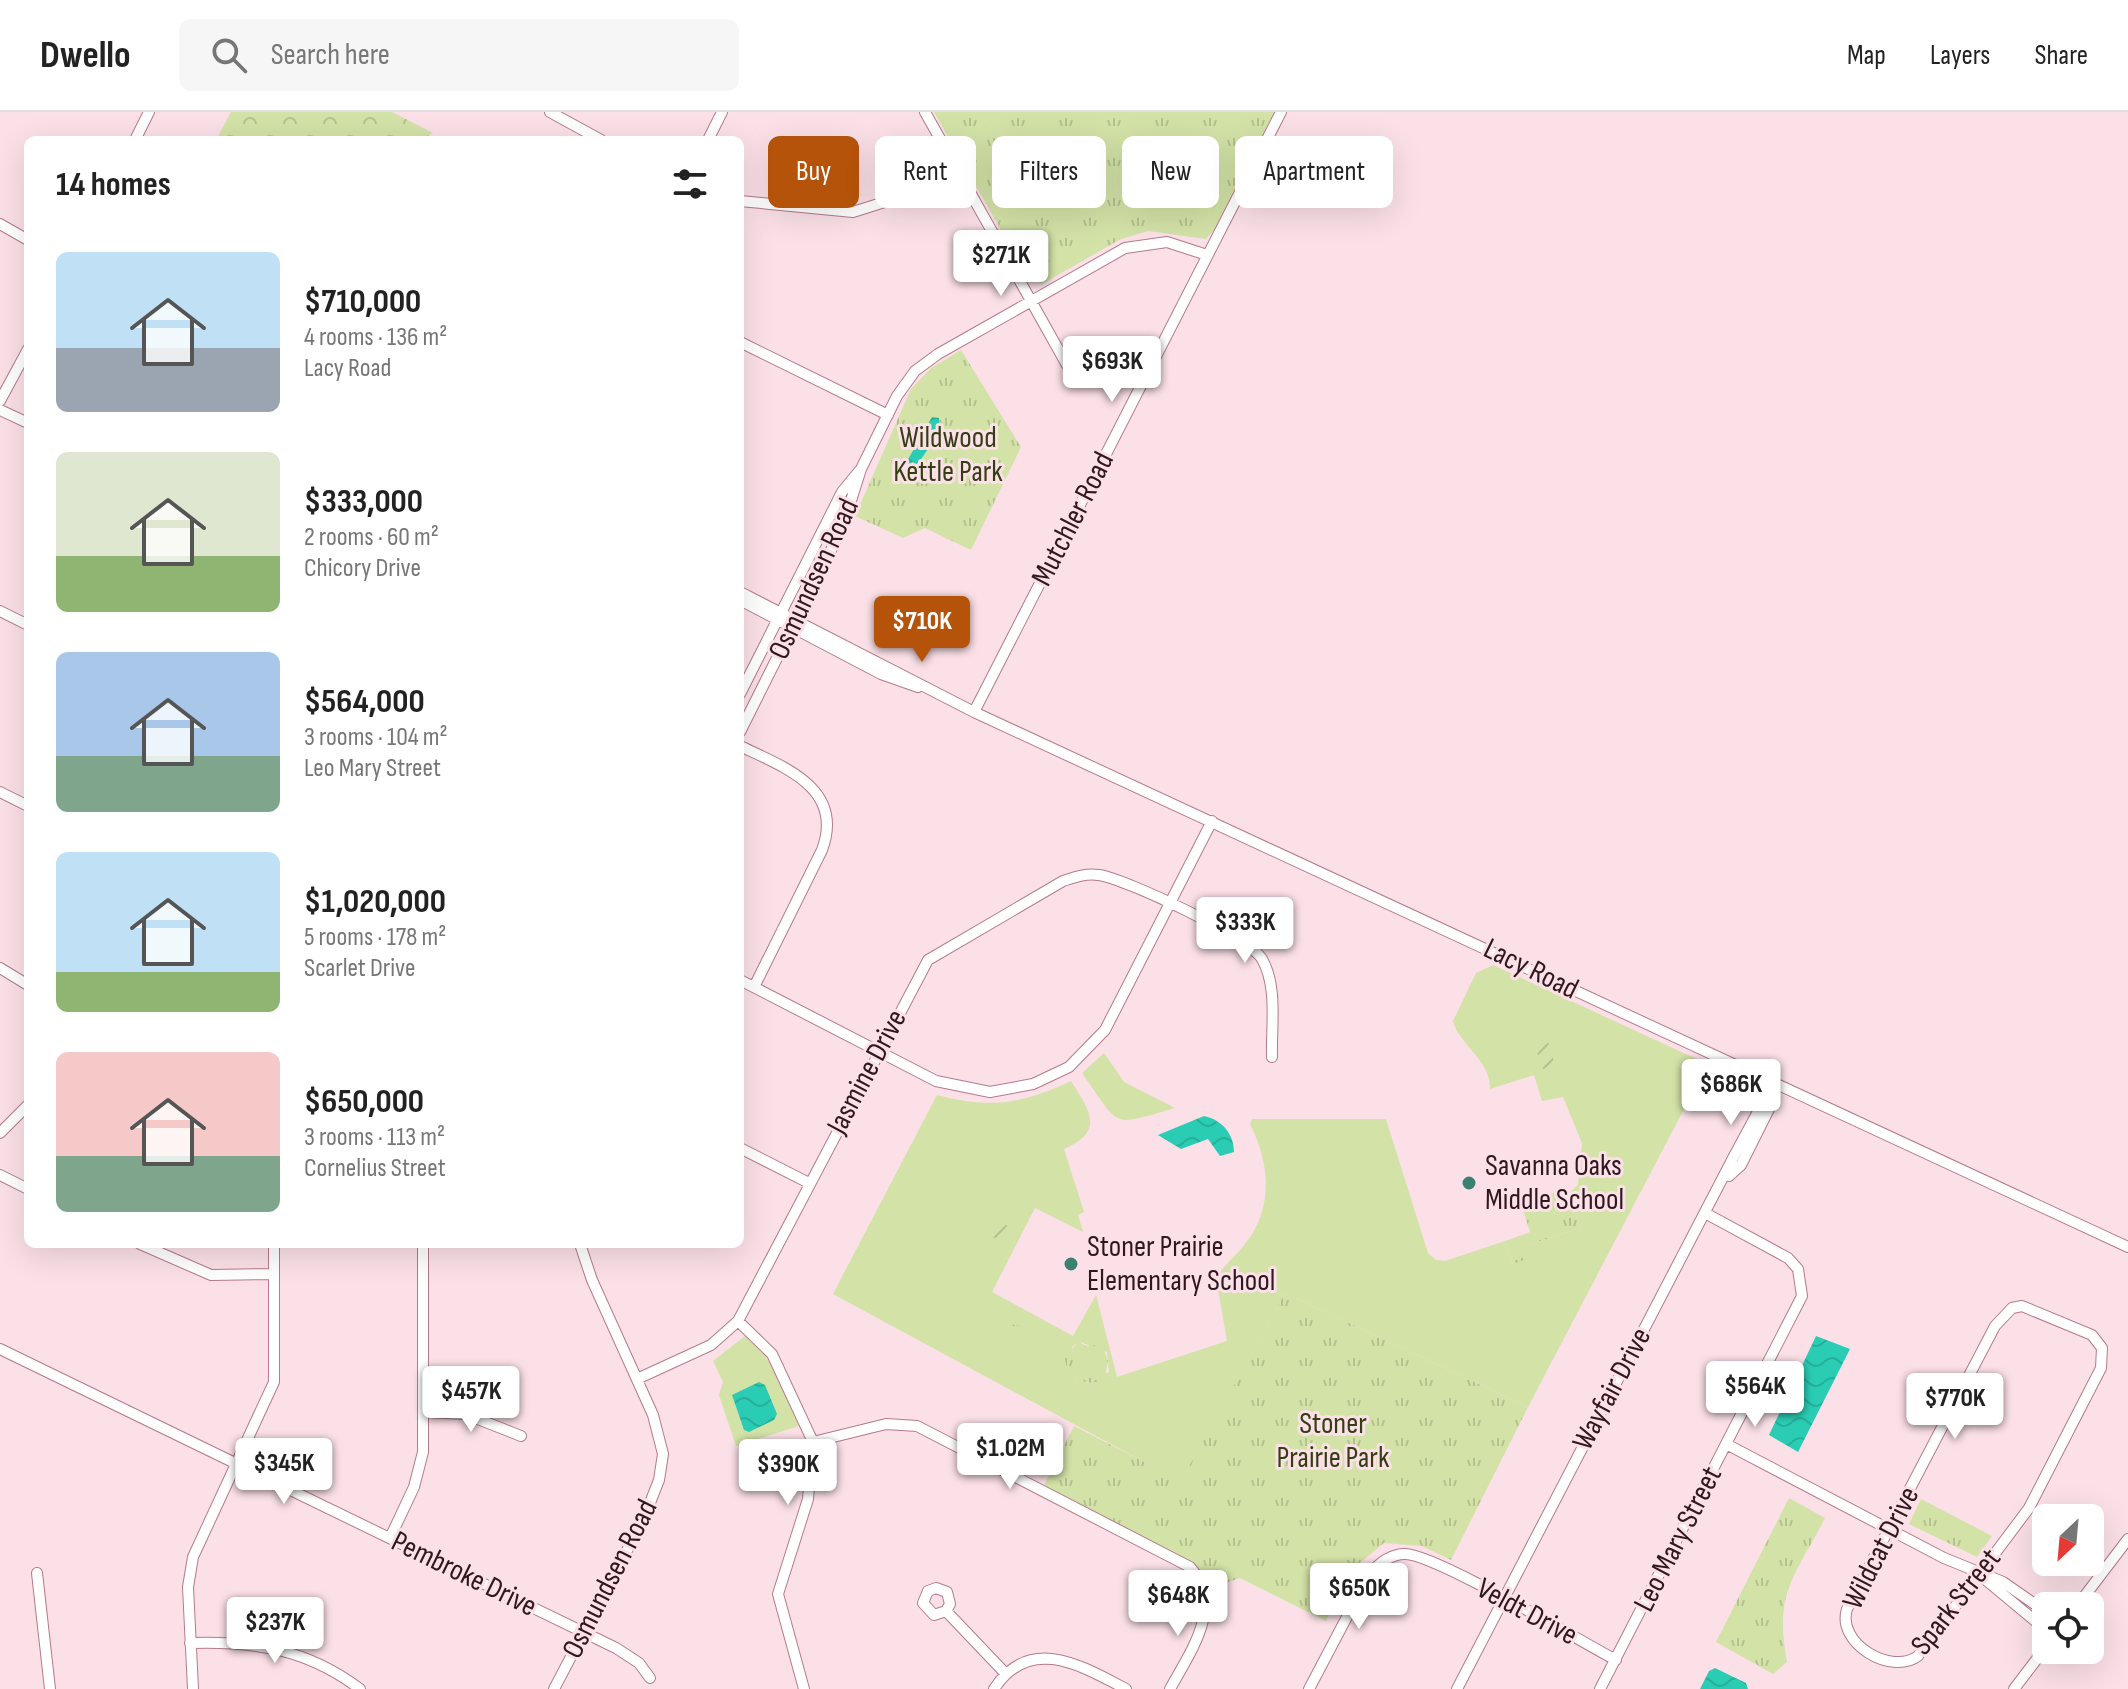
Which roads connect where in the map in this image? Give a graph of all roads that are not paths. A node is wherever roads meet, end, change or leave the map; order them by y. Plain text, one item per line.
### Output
1 (149, 112) edge
2 (550, 112) edge
3 (722, 112) edge
4 (925, 112) edge
5 (1281, 112) edge
6 (137, 136) edge
7 (594, 136) edge
8 (710, 136) edge
9 (938, 136) edge
10 (744, 201) edge
11 (875, 205) edge
12 (976, 206) edge
13 (3, 228) edge
14 (24, 238) edge
15 (1207, 255) junction
16 (1029, 302) junction
17 (744, 344) edge
18 (24, 356) edge
19 (1067, 365) dead end
20 (0, 401) edge
21 (0, 410) edge
22 (888, 415) junction
23 (24, 421) edge
24 (861, 469) junction
25 (817, 540) junction
26 (832, 548) junction
27 (744, 594) edge
28 (744, 602) edge
29 (0, 611) edge
30 (779, 616) junction
31 (24, 623) edge
32 (794, 624) junction
33 (744, 686) edge
34 (974, 712) junction
35 (744, 724) edge
36 (744, 748) edge
37 (0, 792) edge
38 (24, 804) edge
39 (1212, 821) junction
40 (1170, 905) junction
41 (0, 968) edge
42 (744, 982) edge
43 (24, 983) edge
44 (754, 987) junction
45 (878, 1052) junction
46 (1272, 1057) dead end
47 (1775, 1086) junction
48 (24, 1109) edge
49 (0, 1133) edge
50 (744, 1150) edge
51 (0, 1175) edge
52 (809, 1183) junction
53 (24, 1187) edge
54 (1705, 1213) junction
55 (2128, 1247) edge
56 (149, 1248) edge
57 (274, 1248) edge
58 (423, 1248) edge
59 (581, 1248) edge
60 (274, 1274) junction
61 (738, 1321) junction
62 (0, 1349) edge
63 (2103, 1356) joint
64 (637, 1379) junction
65 (425, 1412) junction
66 (521, 1436) dead end
67 (813, 1442) junction
68 (1728, 1445) junction
69 (236, 1463) junction
70 (1889, 1530) junction
71 (390, 1538) junction
72 (2128, 1539) edge
73 (37, 1573) dead end
74 (1979, 1575) junction
75 (2088, 1592) edge
76 (1503, 1599) junction
77 (2032, 1602) edge
78 (946, 1611) dead end
79 (2032, 1619) edge
80 (583, 1632) junction
81 (1848, 1636) joint
82 (190, 1643) junction
83 (1616, 1660) junction
84 (2033, 1664) edge
85 (1006, 1674) junction
86 (650, 1678) dead end
87 (50, 1689) edge
88 (193, 1689) edge
89 (360, 1689) edge
90 (554, 1689) edge
91 (804, 1689) edge
92 (994, 1689) edge
93 (1126, 1689) edge
94 (1170, 1689) edge
95 (1309, 1689) edge
96 (1457, 1689) edge
97 (1600, 1689) edge
98 (2014, 1689) edge

1 - 6 street
2 - 7 street
3 - 8 street
4 - 9 street
5 - 15 street, Mutchler Road
10 - 11 street
12 - 16 street
13 - 14 street
15 - 16 street, Osmundsen Road
15 - 34 street, Mutchler Road
16 - 19 street
16 - 22 street, Osmundsen Road
17 - 22 street
18 - 20 street
21 - 23 street
22 - 24 street, Osmundsen Road
24 - 25 street, Osmundsen Road
24 - 26 street, Osmundsen Road
25 - 26 street
25 - 30 street, Osmundsen Road
26 - 32 street, Osmundsen Road
27 - 30 street, Lacy Road
28 - 30 street, Lacy Road
29 - 31 street
30 - 32 street, Lacy Road
30 - 33 street, Osmundsen Road
32 - 34 street, Lacy Road
32 - 35 street, Osmundsen Road
34 - 39 street, Lacy Road
36 - 44 street
37 - 38 street
39 - 40 street
39 - 47 street, Lacy Road
40 - 45 street, Jasmine Drive
40 - 45 street
40 - 46 street, Jasmine Drive
41 - 43 street
42 - 44 street
44 - 45 street
45 - 52 street, Jasmine Drive
47 - 54 street, Wayfair Drive
47 - 55 street, Lacy Road
48 - 49 street
50 - 52 street
51 - 53 street
52 - 61 street, Jasmine Drive
54 - 68 street, Leo Mary Street
54 - 76 street, Wayfair Drive
56 - 60 street
57 - 60 street
58 - 65 street
59 - 64 street, Osmundsen Road
60 - 69 street
61 - 64 street, Jasmine Drive
61 - 67 street
62 - 69 street, Pembroke Drive
63 - 70 street, Wildcat Drive
63 - 74 street, Spark Street
64 - 80 street, Osmundsen Road
65 - 66 street
65 - 71 street
67 - 91 street
67 - 94 street
68 - 70 street
68 - 83 street, Leo Mary Street
69 - 71 street, Pembroke Drive
69 - 82 street
70 - 74 street
70 - 81 street, Wildcat Drive
71 - 80 street, Pembroke Drive
72 - 75 street
73 - 87 street
74 - 77 street
74 - 79 street
74 - 81 street, Spark Street
76 - 83 street, Veldt Drive
76 - 95 street, Veldt Drive
76 - 96 street, Wayfair Drive
78 - 85 street
80 - 86 street, Pembroke Drive
80 - 90 street, Osmundsen Road
82 - 88 street
82 - 89 street
83 - 97 street, Leo Mary Street
84 - 98 street
85 - 92 street
85 - 93 street

